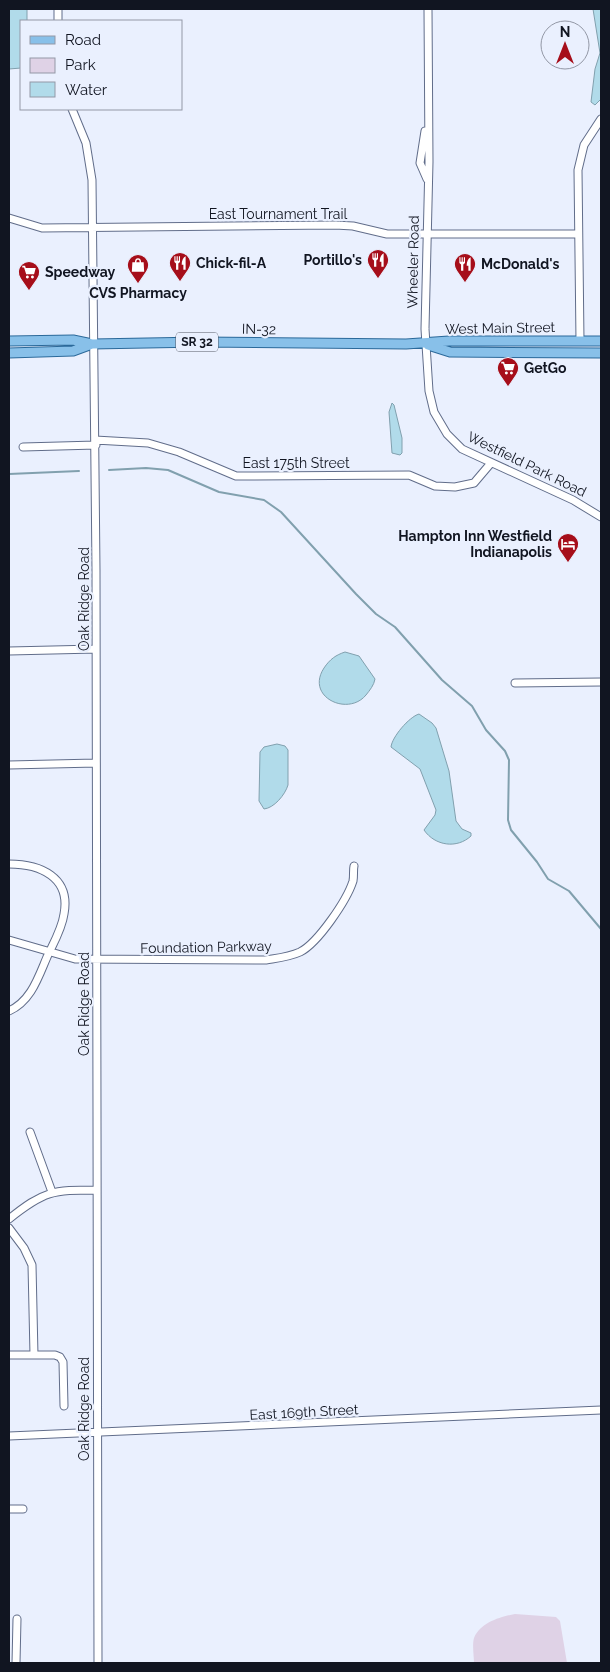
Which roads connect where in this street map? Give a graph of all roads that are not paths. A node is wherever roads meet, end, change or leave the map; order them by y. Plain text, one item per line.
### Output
1 (428, 9) edge
2 (72, 110) edge
3 (601, 119) edge
4 (9, 218) edge
5 (92, 228) junction
6 (578, 234) junction
7 (426, 235) junction
8 (580, 341) junction
9 (601, 341) edge
10 (9, 342) edge
11 (92, 344) junction
12 (426, 344) junction
13 (601, 352) edge
14 (9, 353) edge
15 (96, 442) junction
16 (23, 447) dead end
17 (491, 464) junction
18 (601, 517) edge
19 (96, 649) junction
20 (9, 651) edge
21 (515, 682) dead end
22 (601, 682) edge
23 (96, 764) junction
24 (9, 765) edge
25 (9, 864) edge
26 (354, 866) dead end
27 (9, 940) edge
28 (49, 953) junction
29 (96, 960) junction
30 (9, 1012) edge
31 (30, 1132) dead end
32 (97, 1190) junction
33 (52, 1192) junction
34 (9, 1219) edge
35 (9, 1228) edge
36 (9, 1355) edge
37 (34, 1355) junction
38 (64, 1406) dead end
39 (601, 1410) edge
40 (96, 1434) junction
41 (9, 1436) edge
42 (9, 1509) edge
43 (23, 1509) dead end
44 (16, 1619) dead end
45 (16, 1663) edge
46 (98, 1663) edge

1 - 7 street, Wheeler Road
2 - 5 street, Oak Ridge Road
3 - 6 street
4 - 5 street, East Tournament Trail
5 - 7 street, East Tournament Trail
5 - 11 street, Oak Ridge Road
6 - 7 street, East Tournament Trail
6 - 8 street
7 - 12 street, Wheeler Road
8 - 9 main road, West Main Street / SR 32
8 - 12 main road, West Main Street / SR 32
10 - 11 main road, IN-32 / SR 32
11 - 12 main road, IN-32 / SR 32
11 - 14 main road, IN-32 / SR 32
11 - 15 street, Oak Ridge Road
12 - 13 main road, West Main Street / SR 32
12 - 17 street, Westfield Park Road
15 - 16 street, East 175th Street
15 - 17 street, East 175th Street
15 - 19 street, Oak Ridge Road
17 - 18 street, Westfield Park Road
19 - 20 street
19 - 23 street, Oak Ridge Road
21 - 22 street
23 - 24 street
23 - 29 street, Oak Ridge Road
25 - 28 street
26 - 29 street, Foundation Parkway
27 - 28 street, Foundation Parkway
28 - 29 street, Foundation Parkway
28 - 30 street
29 - 32 street, Oak Ridge Road
31 - 33 street
32 - 33 street
32 - 40 street, Oak Ridge Road
33 - 34 street
35 - 37 street
36 - 37 street
37 - 38 street
39 - 40 street, East 169th Street
40 - 41 street, East 169th Street
40 - 46 street, Oak Ridge Road
42 - 43 street
44 - 45 street

